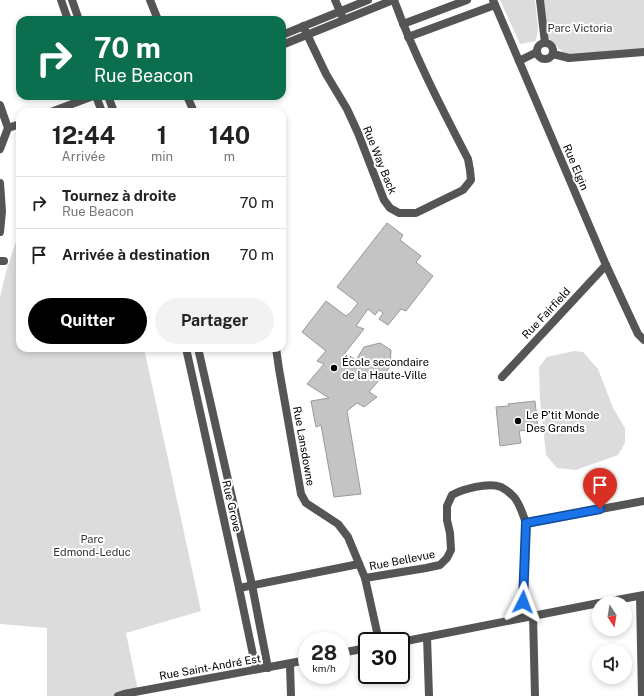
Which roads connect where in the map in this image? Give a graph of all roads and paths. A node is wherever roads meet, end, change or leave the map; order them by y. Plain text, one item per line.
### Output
1 (61, 0) edge
2 (72, 0) edge
3 (150, 0) edge
4 (335, 0) edge
5 (368, 0) edge
6 (393, 0) edge
7 (467, 0) edge
8 (540, 0) edge
9 (494, 2) edge
10 (439, 10) junction
11 (340, 11) junction
12 (67, 16) edge
13 (78, 16) edge
14 (156, 16) edge
15 (343, 20) junction
16 (444, 23) junction
17 (403, 24) junction
18 (303, 26) junction
19 (286, 33) edge
20 (307, 35) junction
21 (408, 37) junction
22 (286, 43) edge
23 (545, 43) junction
24 (537, 52) junction
25 (644, 52) edge
26 (553, 54) junction
27 (519, 61) junction
28 (84, 100) edge
29 (0, 105) edge
30 (62, 108) edge
31 (16, 125) edge
32 (8, 128) junction
33 (0, 149) edge
34 (0, 183) edge
35 (0, 232) edge
36 (606, 265) junction
37 (644, 340) edge
38 (187, 352) edge
39 (199, 352) edge
40 (277, 352) edge
41 (502, 377) dead end
42 (644, 501) edge
43 (526, 523) junction
44 (360, 564) junction
45 (366, 578) junction
46 (252, 585) junction
47 (239, 588) junction
48 (642, 595) edge
49 (632, 597) edge
50 (592, 604) edge
51 (533, 615) junction
52 (522, 618) junction
53 (377, 632) edge
54 (427, 637) junction
55 (410, 640) edge
56 (298, 662) edge
57 (290, 664) junction
58 (268, 668) junction
59 (256, 669) junction
60 (118, 696) edge
61 (291, 696) edge
62 (429, 696) edge
63 (534, 696) edge
64 (642, 696) edge

1 - 12 street
2 - 13 street
3 - 14 street
4 - 11 street
5 - 11 street
6 - 15 street
6 - 17 street, Rue Way Back
7 - 10 street
8 - 23 street
9 - 16 street
9 - 27 street, Rue Elgin
10 - 16 street
10 - 17 street
11 - 15 street
11 - 18 street
15 - 20 street
16 - 21 street
17 - 21 street, Rue Way Back
18 - 19 street
18 - 20 street, Rue Way Back
20 - 21 street, Rue Way Back
20 - 22 street
23 - 24 street
23 - 26 street
24 - 26 street
24 - 27 street
25 - 26 street
27 - 36 street, Rue Elgin
28 - 30 street
29 - 32 street
31 - 32 street
32 - 33 street
34 - 35 street
36 - 37 street, Rue Elgin
36 - 41 street, Rue Fairfield
38 - 47 street, Rue Grove
39 - 46 street, Rue Grove
40 - 44 street, Rue Lansdowne
42 - 43 street
43 - 45 street, Rue Bellevue
43 - 52 street
44 - 45 street, Rue Lansdowne
44 - 46 street, Rue Bellevue
45 - 53 street, Rue Lansdowne
46 - 47 street, Rue Bellevue
46 - 58 street, Rue Grove
47 - 59 street, Rue Grove
48 - 49 street
48 - 64 street
50 - 51 street
51 - 52 street
51 - 63 street
52 - 54 street
54 - 55 street
54 - 62 street
56 - 57 street, Rue Saint-André Est
57 - 58 street, Rue Saint-André Est
57 - 61 street
58 - 59 street, Rue Saint-André Est
59 - 60 street, Rue Saint-André Est

